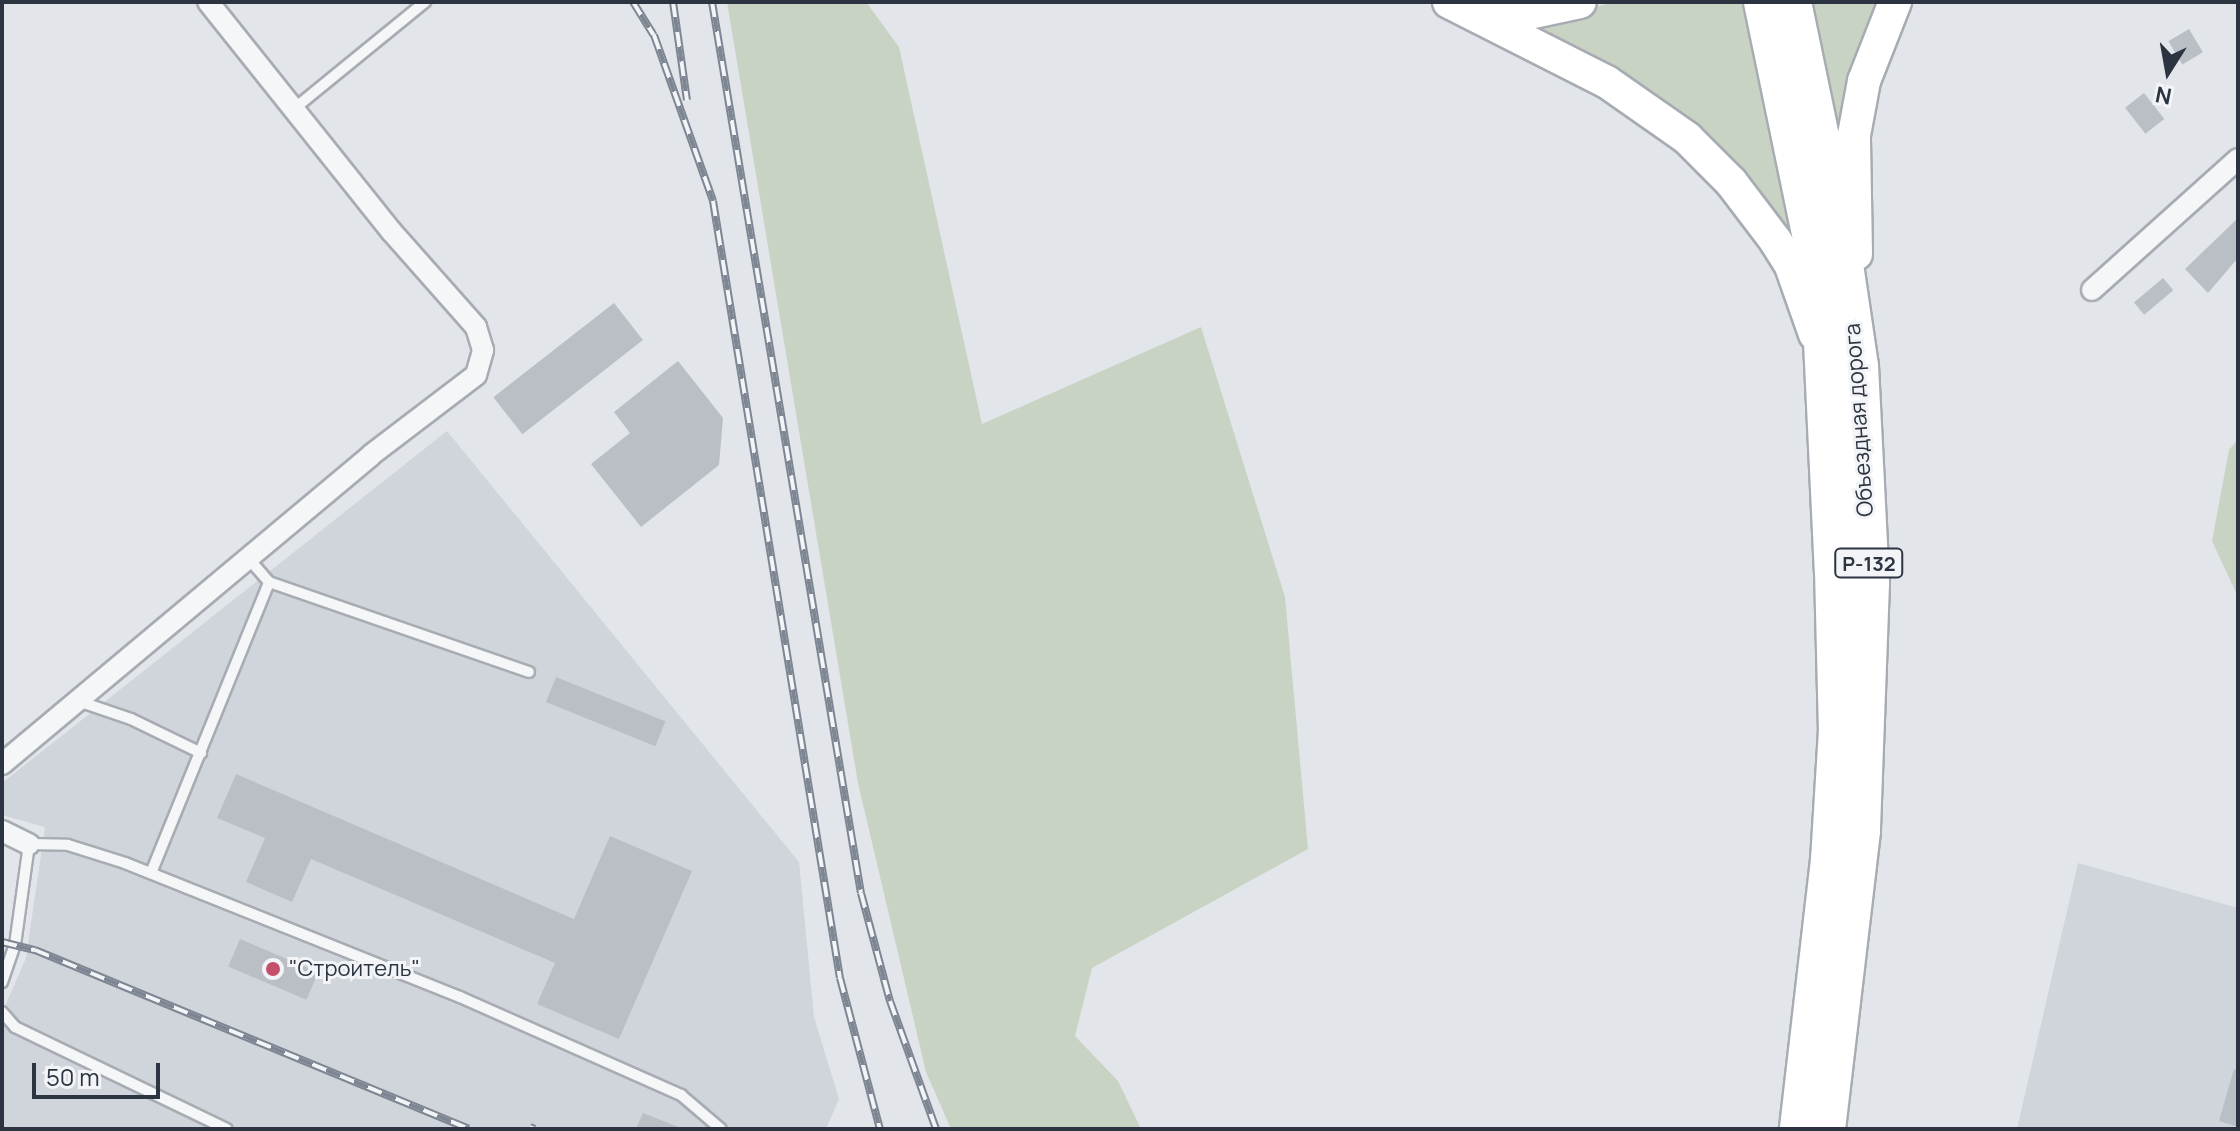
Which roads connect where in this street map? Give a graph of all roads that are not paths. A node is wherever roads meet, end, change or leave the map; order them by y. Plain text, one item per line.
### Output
1 (208, 2) edge
2 (425, 2) edge
3 (1449, 2) edge
4 (1461, 2) edge
5 (1580, 2) edge
6 (1763, 2) edge
7 (1792, 2) edge
8 (1895, 2) edge
9 (295, 108) junction
10 (2238, 159) edge
11 (2092, 290) dead end
12 (1843, 366) junction
13 (248, 558) junction
14 (269, 582) junction
15 (529, 672) dead end
16 (78, 701) junction
17 (201, 753) junction
18 (2, 764) edge
19 (2, 831) edge
20 (29, 844) junction
21 (151, 873) junction
22 (2, 982) edge
23 (2, 1012) edge
24 (227, 1129) edge
25 (721, 1129) edge
26 (1799, 1129) edge
27 (1826, 1129) edge

1 - 9 street
2 - 9 lane
3 - 12 main road
4 - 5 main road
6 - 12 highway, Объездная дорога / Р-132
7 - 12 highway, Объездная дорога / Р-132
8 - 12 main road
9 - 13 street
10 - 11 street
12 - 26 highway, Объездная дорога / Р-132
12 - 27 highway, Объездная дорога / Р-132
13 - 14 lane
13 - 16 street
14 - 15 lane
14 - 17 lane
16 - 17 lane
16 - 18 street
17 - 21 lane
19 - 20 street
20 - 21 lane
20 - 22 lane
21 - 25 lane
23 - 24 lane

